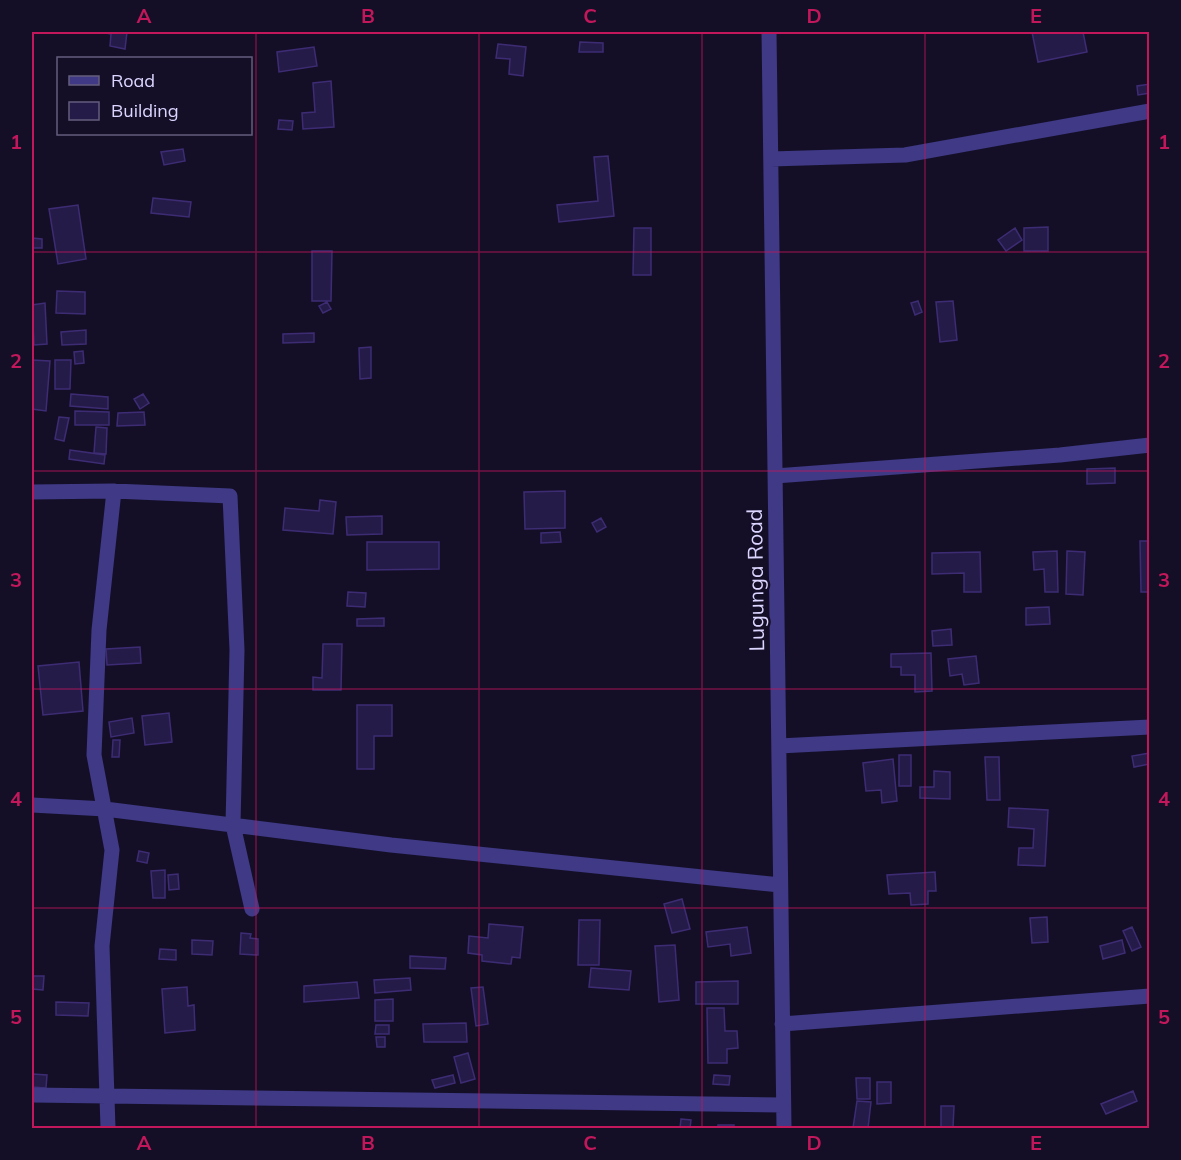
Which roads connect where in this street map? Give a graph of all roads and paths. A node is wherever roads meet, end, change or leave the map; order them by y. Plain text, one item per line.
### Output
1 (769, 32) edge
2 (1149, 111) edge
3 (771, 159) junction
4 (1149, 445) edge
5 (775, 476) junction
6 (114, 491) junction
7 (32, 492) edge
8 (1149, 727) edge
9 (778, 746) junction
10 (32, 805) edge
11 (105, 809) junction
12 (233, 825) junction
13 (780, 885) junction
14 (252, 909) dead end
15 (1149, 996) edge
16 (782, 1024) junction
17 (32, 1095) edge
18 (106, 1095) junction
19 (783, 1105) junction
20 (108, 1128) edge
21 (784, 1128) edge

1 - 3 street, Lugunga Road
2 - 3 street
3 - 5 street, Lugunga Road
4 - 5 street
5 - 9 street, Lugunga Road
6 - 7 street
6 - 11 street
6 - 12 street
8 - 9 street
9 - 13 street, Lugunga Road
10 - 11 street
11 - 12 street
11 - 18 street
12 - 13 street
12 - 14 street
13 - 16 street, Lugunga Road
15 - 16 street
16 - 19 street, Lugunga Road
17 - 18 street
18 - 19 street
18 - 20 street
19 - 21 street, Lugunga Road

